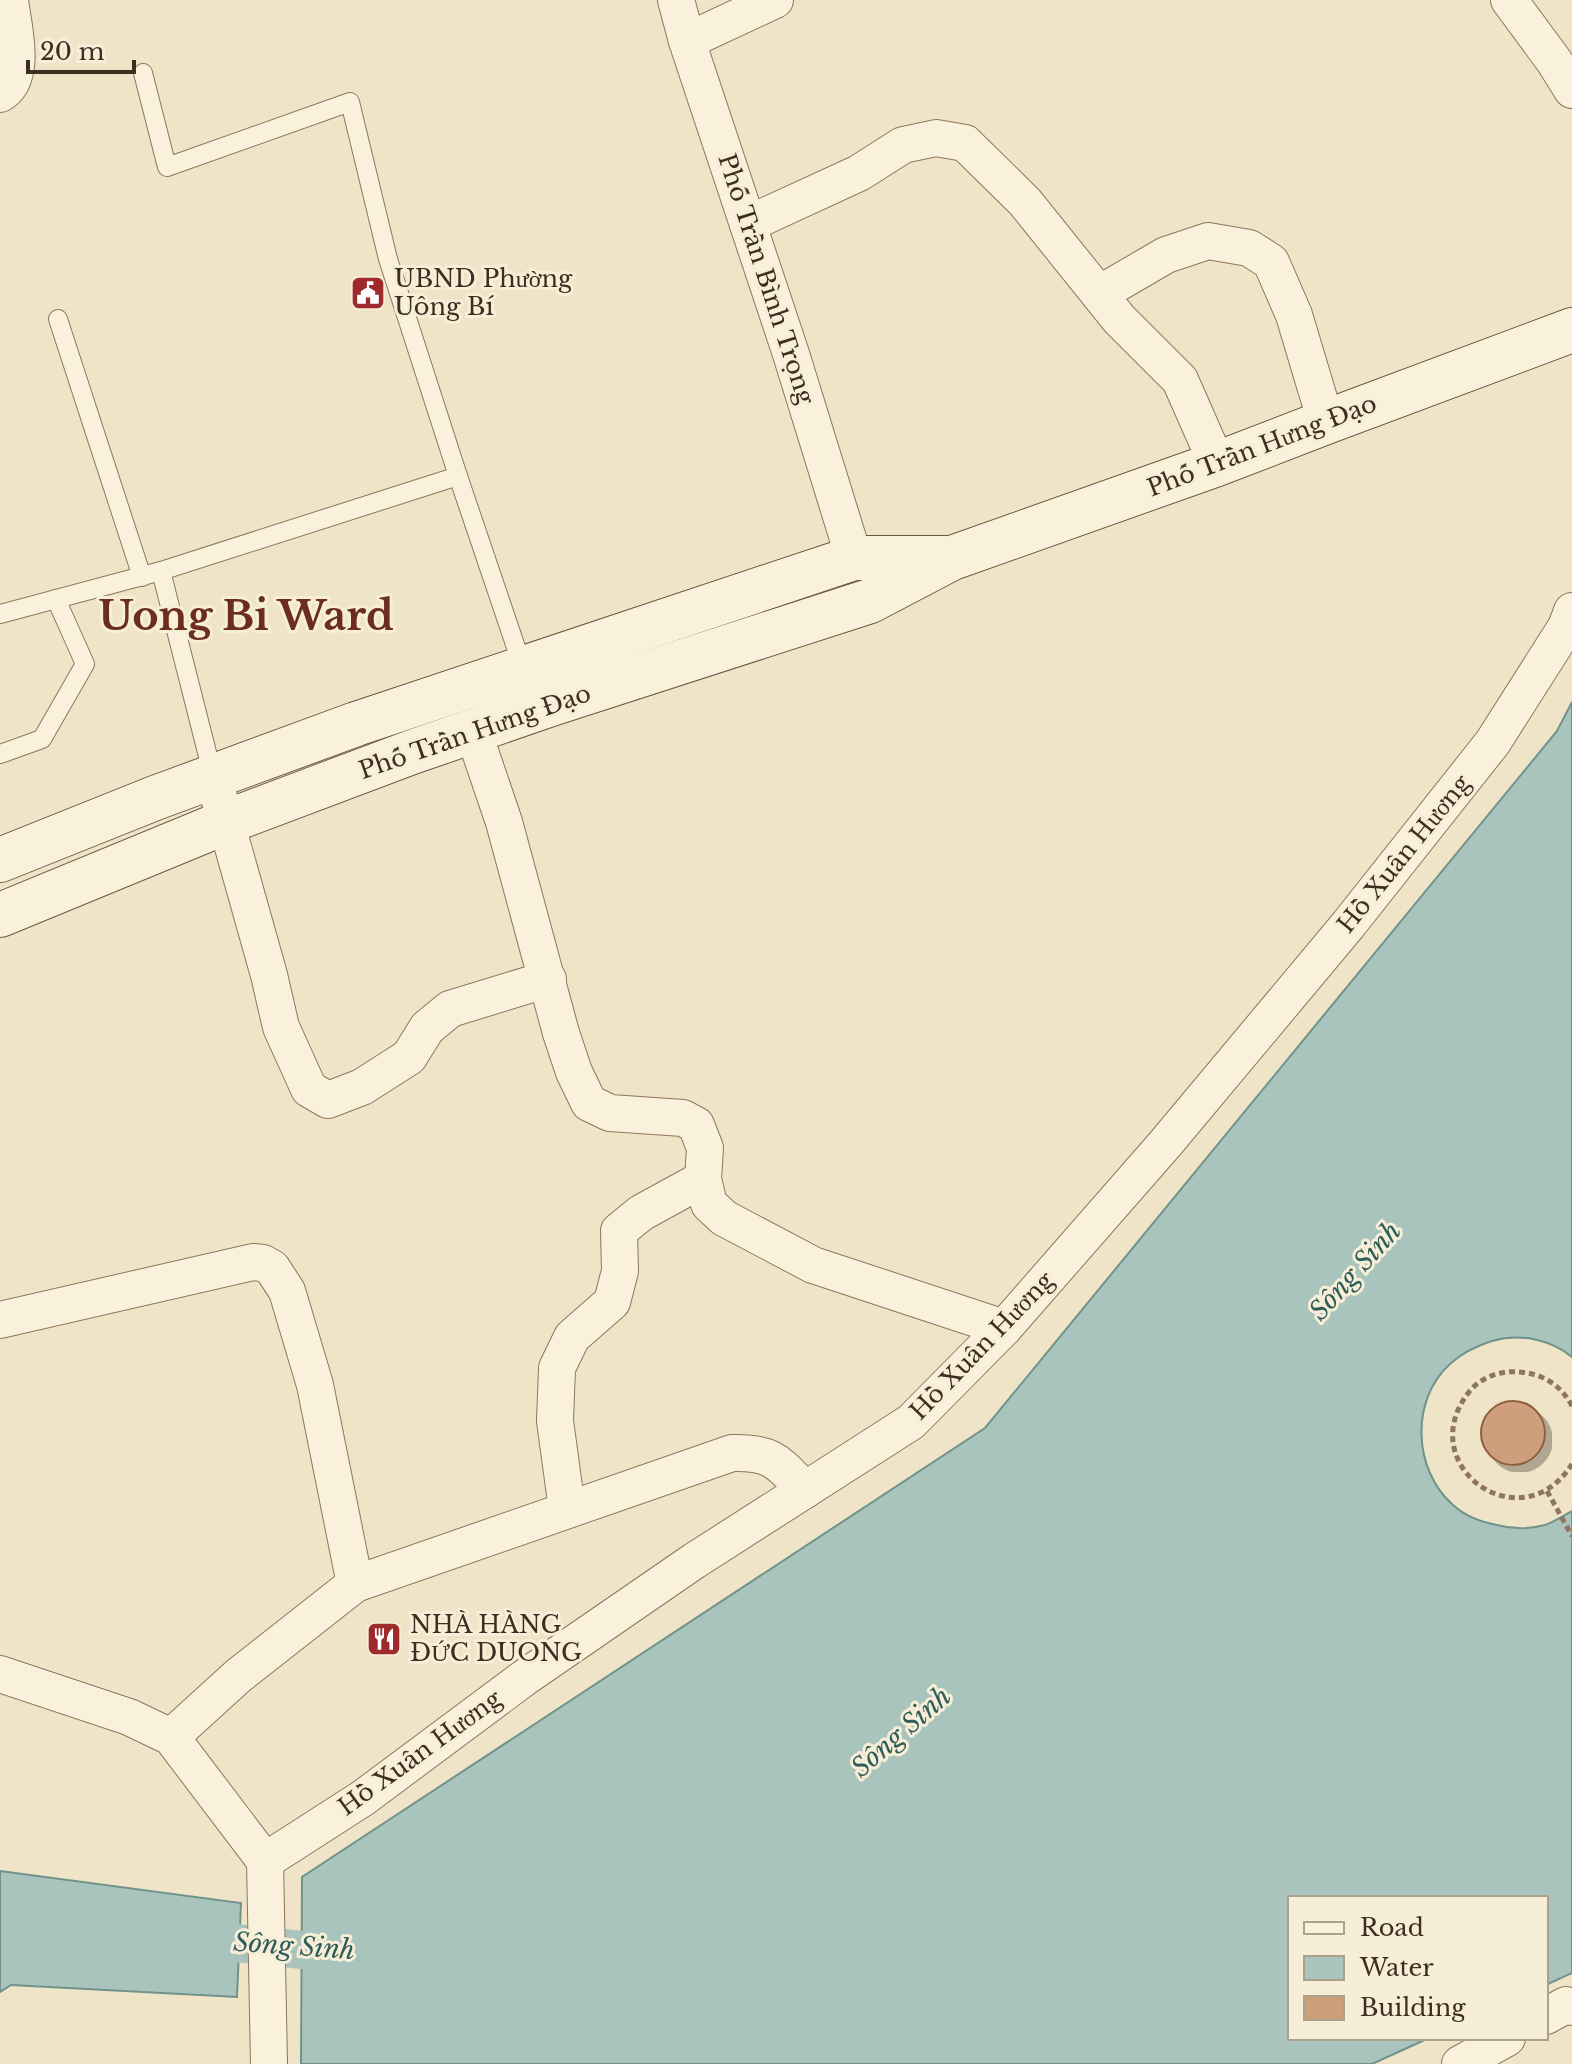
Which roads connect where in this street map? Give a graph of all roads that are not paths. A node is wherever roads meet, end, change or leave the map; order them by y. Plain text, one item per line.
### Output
1 (10, 0) edge
2 (676, 0) edge
3 (775, 0) edge
4 (1509, 0) edge
5 (687, 41) junction
6 (143, 73) dead end
7 (1572, 90) edge
8 (0, 94) edge
9 (748, 224) junction
10 (1099, 294) junction
11 (58, 319) dead end
12 (1572, 330) edge
13 (1326, 422) junction
14 (1217, 464) junction
15 (458, 476) junction
16 (854, 558) junction
17 (952, 558) junction
18 (161, 571) junction
19 (142, 577) junction
20 (56, 599) junction
21 (1572, 611) edge
22 (0, 614) edge
23 (523, 668) junction
24 (473, 731) junction
25 (0, 754) edge
26 (213, 776) junction
27 (226, 822) junction
28 (0, 860) edge
29 (0, 915) edge
30 (548, 979) junction
31 (703, 1179) junction
32 (0, 1320) edge
33 (1004, 1328) junction
34 (805, 1490) junction
35 (567, 1509) junction
36 (355, 1584) junction
37 (0, 1674) edge
38 (171, 1737) junction
39 (265, 1861) junction
40 (1572, 2007) edge
41 (1548, 2015) edge
42 (1503, 2040) edge
43 (269, 2064) edge
44 (1460, 2064) edge

1 - 8 street
2 - 5 street, Phố Trần Bình Trọng
3 - 5 street
4 - 7 street
5 - 9 street, Phố Trần Bình Trọng
6 - 15 lane
9 - 10 street
9 - 16 street, Phố Trần Bình Trọng
10 - 13 street
10 - 14 street
11 - 19 lane
12 - 13 main road, Phố Trần Hưng Đạo
13 - 14 main road, Phố Trần Hưng Đạo
14 - 17 main road, Phố Trần Hưng Đạo
15 - 18 lane
15 - 23 lane
16 - 17 main road, Phố Trần Hưng Đạo
16 - 23 main road, Phố Trần Hưng Đạo
17 - 24 main road, Phố Trần Hưng Đạo
18 - 19 lane
18 - 26 lane
19 - 20 lane
20 - 22 lane
20 - 25 lane
21 - 33 street, Hồ Xuân Hương
23 - 26 main road, Phố Trần Hưng Đạo
24 - 27 main road, Phố Trần Hưng Đạo
24 - 30 street
26 - 27 street
26 - 28 main road, Phố Trần Hưng Đạo
27 - 29 main road, Phố Trần Hưng Đạo
27 - 30 street
30 - 31 street
31 - 33 street
31 - 35 street
32 - 36 street
33 - 34 street, Hồ Xuân Hương
34 - 35 street
34 - 39 street, Hồ Xuân Hương
35 - 36 street
36 - 38 street
37 - 38 street
38 - 39 street
39 - 43 street
40 - 41 street
42 - 44 street

